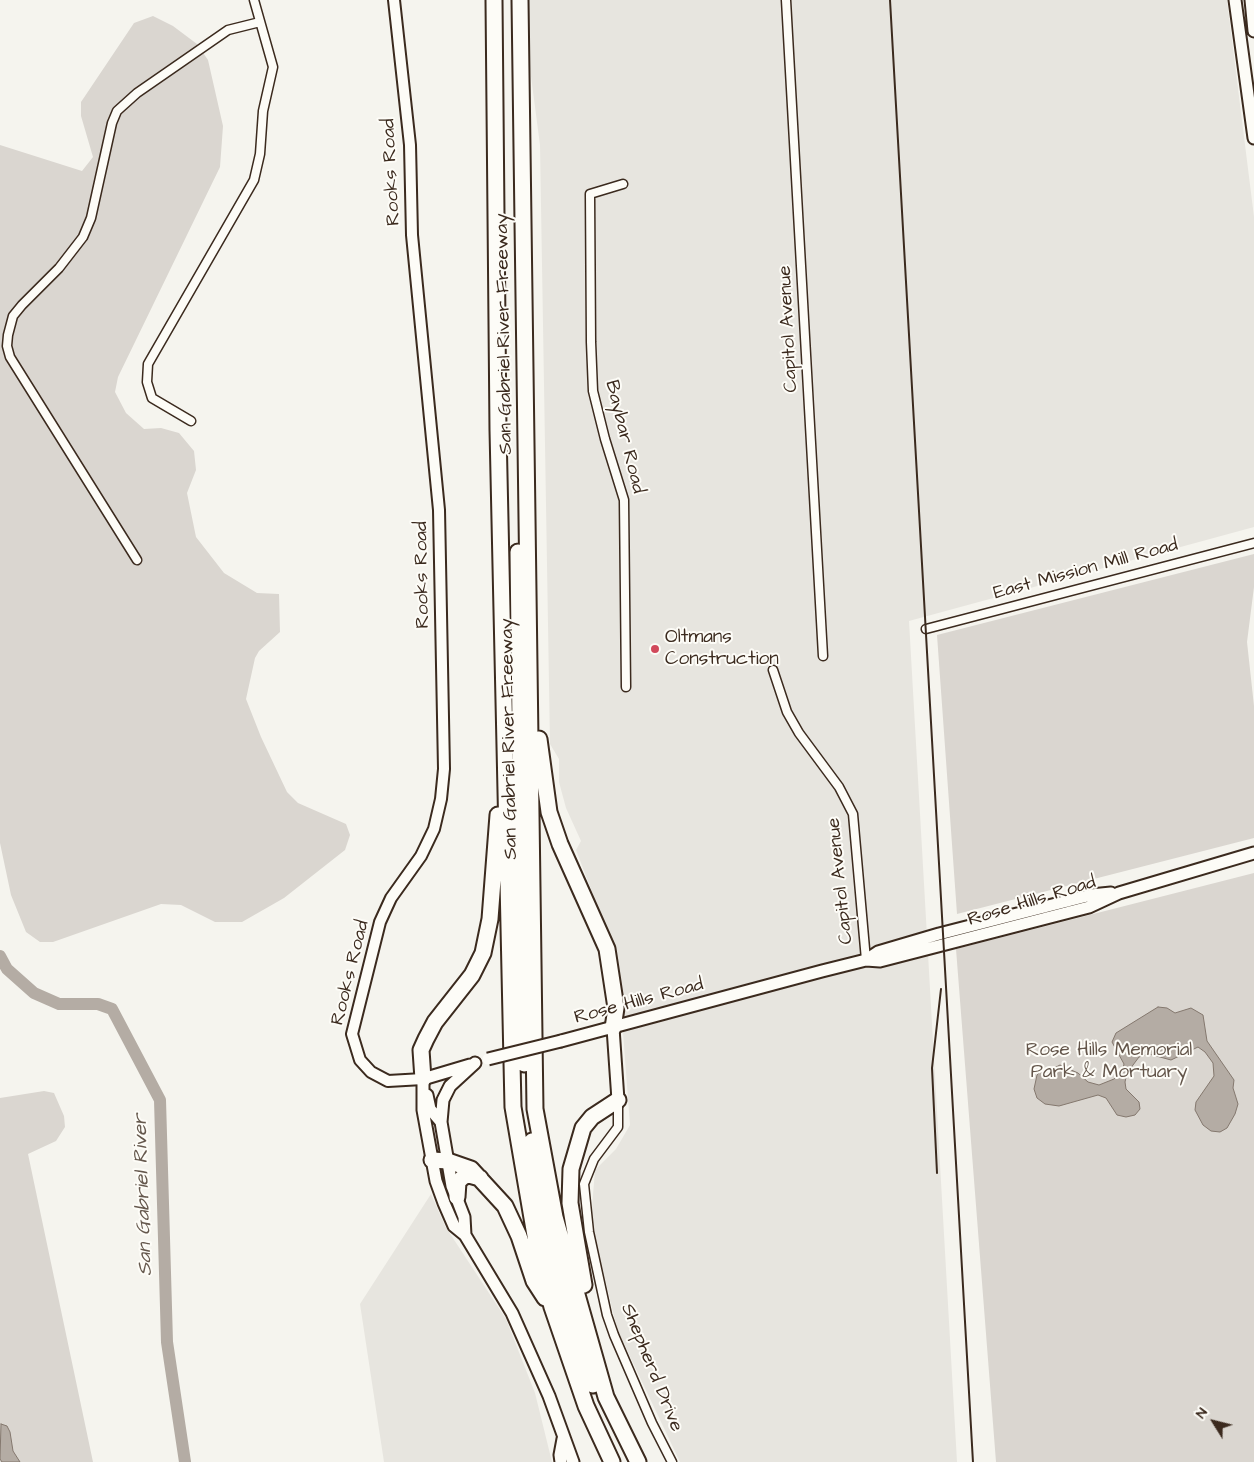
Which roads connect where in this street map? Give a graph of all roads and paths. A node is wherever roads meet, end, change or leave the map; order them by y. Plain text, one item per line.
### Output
1 (254, 0) edge
2 (394, 0) edge
3 (494, 0) edge
4 (503, 0) edge
5 (512, 0) edge
6 (520, 0) edge
7 (786, 0) edge
8 (1236, 0) edge
9 (1251, 0) edge
10 (260, 22) junction
11 (1254, 31) edge
12 (1254, 138) edge
13 (623, 184) dead end
14 (191, 421) dead end
15 (1254, 543) edge
16 (137, 560) dead end
17 (926, 629) dead end
18 (529, 638) junction
19 (823, 656) dead end
20 (774, 670) dead end
21 (626, 687) dead end
22 (505, 721) junction
23 (507, 846) junction
24 (1254, 853) edge
25 (866, 960) junction
26 (613, 1028) junction
27 (475, 1063) junction
28 (422, 1079) junction
29 (618, 1100) junction
30 (441, 1122) junction
31 (432, 1160) junction
32 (448, 1161) junction
33 (480, 1178) junction
34 (457, 1197) junction
35 (465, 1235) junction
36 (534, 1235) junction
37 (552, 1307) junction
38 (606, 1397) junction
39 (563, 1439) junction
40 (561, 1462) edge
41 (573, 1462) edge
42 (612, 1462) edge
43 (622, 1462) edge
44 (627, 1462) edge
45 (638, 1462) edge
46 (672, 1462) edge

1 - 10 street
2 - 28 street, Rooks Road
3 - 22 highway, San Gabriel River Freeway
4 - 23 highway
5 - 44 highway
6 - 18 highway, San Gabriel River Freeway
7 - 19 street, Capitol Avenue
8 - 12 main road
9 - 11 main road
10 - 14 street
10 - 16 street
13 - 21 street, Baybar Road
15 - 17 street, East Mission Mill Road
18 - 26 highway
18 - 38 highway, San Gabriel River Freeway
20 - 25 street, Capitol Avenue
22 - 23 highway, San Gabriel River Freeway
22 - 28 highway
23 - 36 highway, San Gabriel River Freeway
24 - 25 main road, Rose Hills Road
25 - 26 main road, Rose Hills Road
26 - 27 main road, Rose Hills Road, bridge
26 - 29 main road, Shepherd Drive
27 - 28 main road, Rose Hills Road
27 - 30 main road
28 - 30 main road
28 - 31 main road
29 - 38 highway
29 - 46 street, Shepherd Drive
30 - 32 main road
31 - 32 highway
31 - 35 main road
32 - 33 highway
32 - 34 main road
33 - 34 highway
33 - 37 highway
34 - 35 main road
35 - 39 main road
36 - 37 highway, San Gabriel River Freeway
36 - 43 highway
37 - 42 highway, San Gabriel River Freeway
38 - 45 highway, San Gabriel River Freeway
39 - 40 main road
39 - 41 main road

